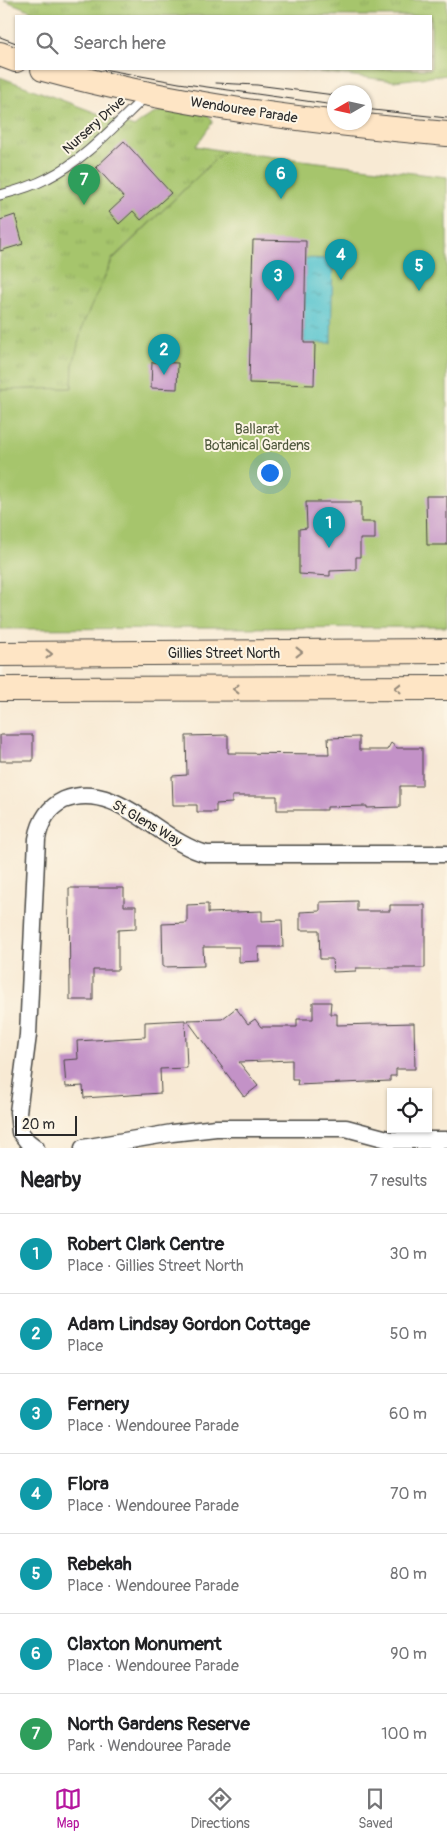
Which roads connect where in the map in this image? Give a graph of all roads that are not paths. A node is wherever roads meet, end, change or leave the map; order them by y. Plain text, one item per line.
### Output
1 (0, 54) edge
2 (15, 60) edge
3 (47, 70) edge
4 (148, 94) junction
5 (447, 134) edge
6 (0, 196) edge
7 (447, 651) edge
8 (0, 654) edge
9 (447, 688) edge
10 (0, 689) edge
11 (447, 854) edge
12 (447, 1140) edge
13 (36, 1148) edge
14 (83, 1148) edge

1 - 2 main road
3 - 4 main road, Wendouree Parade
4 - 5 main road, Wendouree Parade
4 - 6 lane, Nursery Drive
8 -> 7 main road, Gillies Street North
9 -> 10 main road
11 - 13 street, St Glens Way
12 - 14 street

